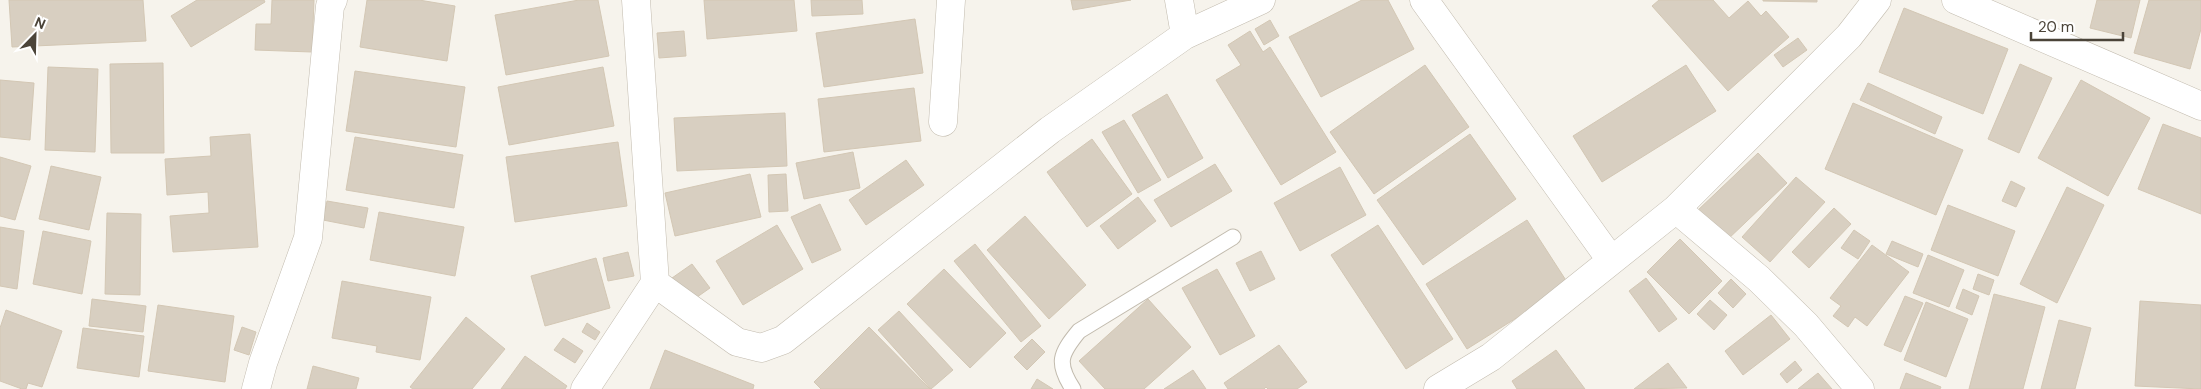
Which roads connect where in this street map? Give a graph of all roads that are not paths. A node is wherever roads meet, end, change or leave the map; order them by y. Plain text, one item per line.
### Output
1 (333, 0) edge
2 (636, 0) edge
3 (951, 0) edge
4 (1179, 0) edge
5 (1261, 0) edge
6 (1424, 0) edge
7 (1877, 0) edge
8 (1956, 0) edge
9 (1184, 35) junction
10 (2201, 106) edge
11 (943, 122) dead end
12 (1676, 209) junction
13 (1233, 237) dead end
14 (1611, 260) junction
15 (655, 283) junction
16 (256, 389) edge
17 (585, 389) edge
18 (1073, 389) edge
19 (1438, 389) edge
20 (1860, 389) edge

1 - 16 street
2 - 15 street
3 - 11 street
4 - 9 street
5 - 9 street
6 - 14 street
7 - 12 street
8 - 10 street
9 - 15 street
12 - 14 street
12 - 20 street
13 - 18 lane
14 - 19 street
15 - 17 street

